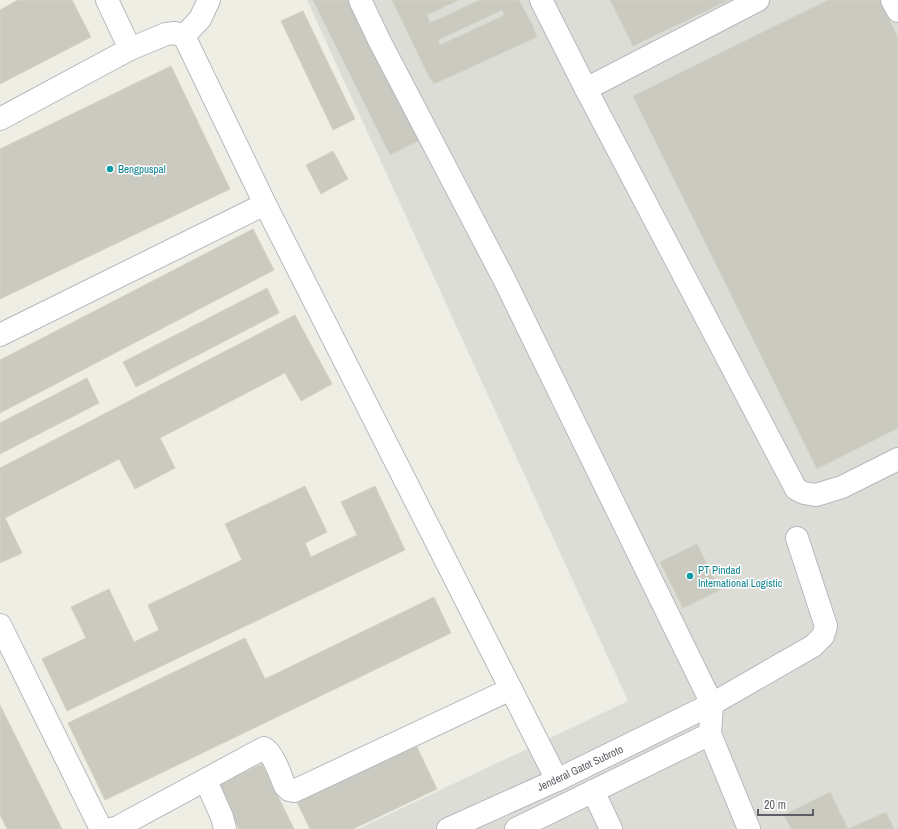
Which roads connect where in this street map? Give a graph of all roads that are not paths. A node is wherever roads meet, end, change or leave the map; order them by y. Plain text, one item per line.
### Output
1 (107, 0) edge
2 (209, 0) edge
3 (360, 0) edge
4 (541, 0) edge
5 (758, 0) edge
6 (892, 0) edge
7 (898, 11) edge
8 (184, 36) junction
9 (130, 49) junction
10 (586, 88) junction
11 (0, 119) edge
12 (265, 204) junction
13 (0, 335) edge
14 (898, 460) edge
15 (796, 538) dead end
16 (0, 625) edge
17 (511, 689) junction
18 (712, 704) junction
19 (710, 734) junction
20 (557, 780) junction
21 (206, 781) junction
22 (593, 791) junction
23 (496, 807) junction
24 (113, 829) edge
25 (225, 829) edge
26 (448, 829) edge
27 (508, 829) edge
28 (516, 829) edge
29 (611, 829) edge
30 (749, 829) edge

1 - 9 lane
2 - 8 lane
3 - 18 lane
4 - 10 lane
5 - 10 lane
6 - 7 lane
8 - 9 lane
8 - 12 lane
9 - 11 lane
10 - 14 lane
12 - 13 lane
12 - 17 lane
15 - 18 lane, Jenderal Gatot Subroto
16 - 24 lane
17 - 20 lane
17 - 21 lane
18 - 19 lane
18 - 20 lane, Jenderal Gatot Subroto
19 - 22 lane
19 - 30 lane
20 - 23 lane, Jenderal Gatot Subroto
21 - 24 lane
21 - 25 lane
22 - 28 lane
22 - 29 lane
23 - 26 lane, Jenderal Gatot Subroto
23 - 27 lane

